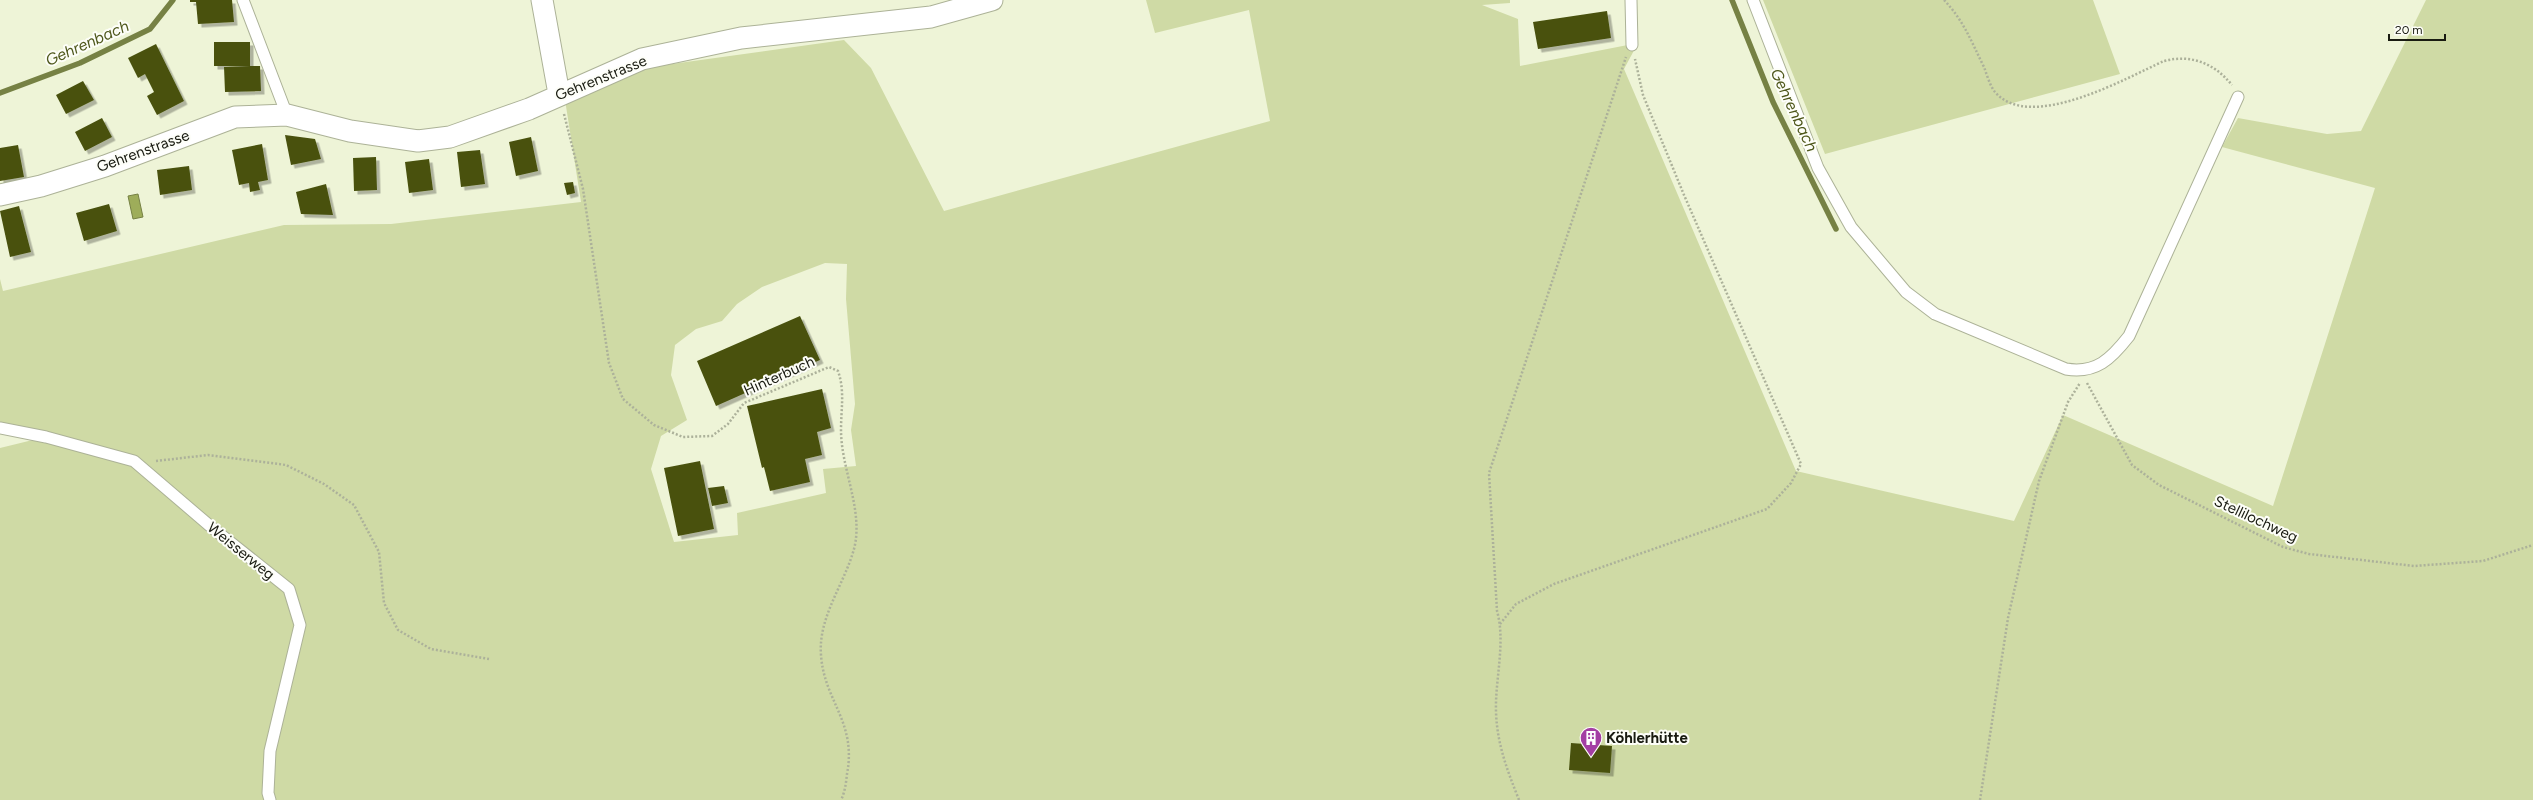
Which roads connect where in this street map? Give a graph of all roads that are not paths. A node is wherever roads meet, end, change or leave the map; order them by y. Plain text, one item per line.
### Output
1 (243, 0) edge
2 (542, 0) edge
3 (992, 0) edge
4 (1630, 0) edge
5 (1754, 0) edge
6 (1632, 45) road end
7 (559, 94) junction
8 (2238, 97) road end
9 (287, 115) junction
10 (0, 195) edge
11 (0, 428) edge
12 (270, 800) edge

1 - 9 lane
2 - 7 street
3 - 7 street, Gehrenstrasse
4 - 6 lane
5 - 8 lane
7 - 9 street, Gehrenstrasse
9 - 10 street, Gehrenstrasse
11 - 12 lane, Weisserweg

